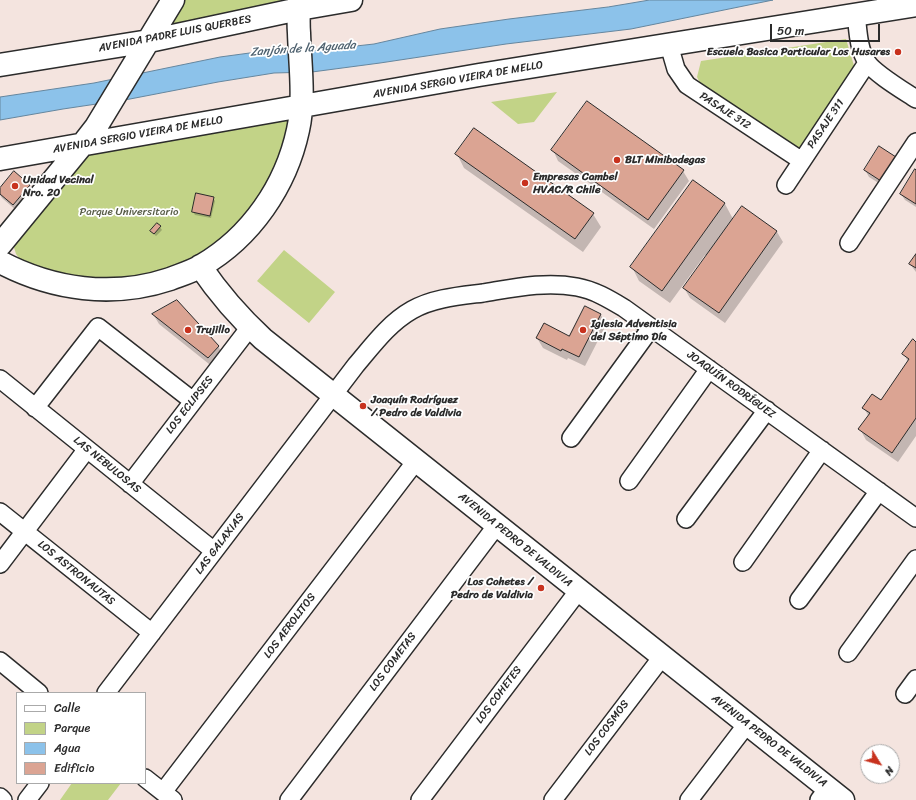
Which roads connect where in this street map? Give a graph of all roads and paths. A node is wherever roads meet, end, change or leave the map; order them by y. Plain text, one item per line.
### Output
1 (173, 0) edge
2 (350, 0) edge
3 (299, 5) edge
4 (916, 5) edge
5 (856, 14) junction
6 (669, 45) junction
7 (145, 48) junction
8 (867, 63) junction
9 (0, 65) edge
10 (301, 96) junction
11 (916, 99) edge
12 (916, 142) edge
13 (82, 145) junction
14 (0, 159) edge
15 (802, 161) junction
16 (786, 186) dead end
17 (849, 243) dead end
18 (0, 245) edge
19 (200, 266) junction
20 (3, 270) edge
21 (250, 327) junction
22 (651, 328) junction
23 (709, 369) junction
24 (0, 379) edge
25 (334, 395) junction
26 (193, 401) junction
27 (35, 408) junction
28 (766, 410) junction
29 (571, 438) dead end
30 (87, 449) junction
31 (822, 450) junction
32 (416, 461) junction
33 (629, 481) dead end
34 (130, 484) junction
35 (879, 491) junction
36 (0, 512) edge
37 (916, 518) edge
38 (686, 519) dead end
39 (497, 525) junction
40 (25, 532) junction
41 (214, 551) junction
42 (916, 558) edge
43 (742, 562) dead end
44 (0, 564) edge
45 (579, 590) junction
46 (800, 600) dead end
47 (152, 633) junction
48 (848, 653) dead end
49 (662, 656) junction
50 (0, 661) edge
51 (916, 679) edge
52 (38, 692) edge
53 (107, 692) edge
54 (905, 694) dead end
55 (747, 724) junction
56 (146, 779) edge
57 (39, 784) edge
58 (168, 796) edge
59 (830, 796) edge
60 (0, 797) edge
61 (4, 800) edge
62 (27, 800) edge
63 (289, 800) edge
64 (420, 800) edge
65 (553, 800) edge
66 (689, 800) edge

1 - 7 main road
2 - 3 main road, AVENIDA PADRE LUIS QUERBES
3 - 7 main road, AVENIDA PADRE LUIS QUERBES
3 - 10 main road
4 - 5 main road, AVENIDA SERGIO VIEIRA DE MELLO
5 - 6 main road, AVENIDA SERGIO VIEIRA DE MELLO
5 - 8 street
6 - 10 main road, AVENIDA SERGIO VIEIRA DE MELLO
6 - 15 street, PASAJE 312
7 - 9 main road, AVENIDA PADRE LUIS QUERBES
7 - 13 main road
8 - 11 street
8 - 15 street, PASAJE 311
10 - 13 main road, AVENIDA SERGIO VIEIRA DE MELLO
10 - 19 main road
12 - 17 street
13 - 14 main road, AVENIDA SERGIO VIEIRA DE MELLO
13 - 18 main road
15 - 16 street, PASAJE 311
19 - 20 main road
19 - 21 main road, AVENIDA PEDRO DE VALDIVIA
21 - 25 main road, AVENIDA PEDRO DE VALDIVIA
21 - 26 street, LOS ECLIPSES
22 - 23 street, JOAQUÍN RODRÍGUEZ
22 - 25 street, JOAQUÍN RODRÍGUEZ
22 - 29 street
23 - 28 street, JOAQUÍN RODRÍGUEZ
23 - 33 street
24 - 27 street, LAS NEBULOSAS
25 - 32 main road, AVENIDA PEDRO DE VALDIVIA
25 - 41 street, LAS GALAXIAS
26 - 27 street
26 - 34 street, LOS ECLIPSES
27 - 30 street, LAS NEBULOSAS
28 - 31 street, JOAQUÍN RODRÍGUEZ
28 - 38 street
30 - 34 street, LAS NEBULOSAS
30 - 40 street
31 - 35 street, JOAQUÍN RODRÍGUEZ
31 - 43 street
32 - 39 main road, AVENIDA PEDRO DE VALDIVIA
32 - 58 street, LOS AEROLITOS
34 - 41 street, LAS NEBULOSAS
35 - 37 street, JOAQUÍN RODRÍGUEZ
35 - 46 street
36 - 40 street, LOS ASTRONAUTAS
39 - 45 main road, AVENIDA PEDRO DE VALDIVIA
39 - 63 street, LOS COMETAS
40 - 44 street
40 - 47 street, LOS ASTRONAUTAS
41 - 47 street, LAS GALAXIAS
42 - 48 street
45 - 49 main road, AVENIDA PEDRO DE VALDIVIA
45 - 64 street, LOS COHETES
47 - 53 street, LAS GALAXIAS
49 - 55 main road, AVENIDA PEDRO DE VALDIVIA
49 - 65 street, LOS COSMOS
50 - 52 street
51 - 54 street
55 - 59 main road, AVENIDA PEDRO DE VALDIVIA
55 - 66 street
56 - 58 street
57 - 62 street
60 - 61 street

